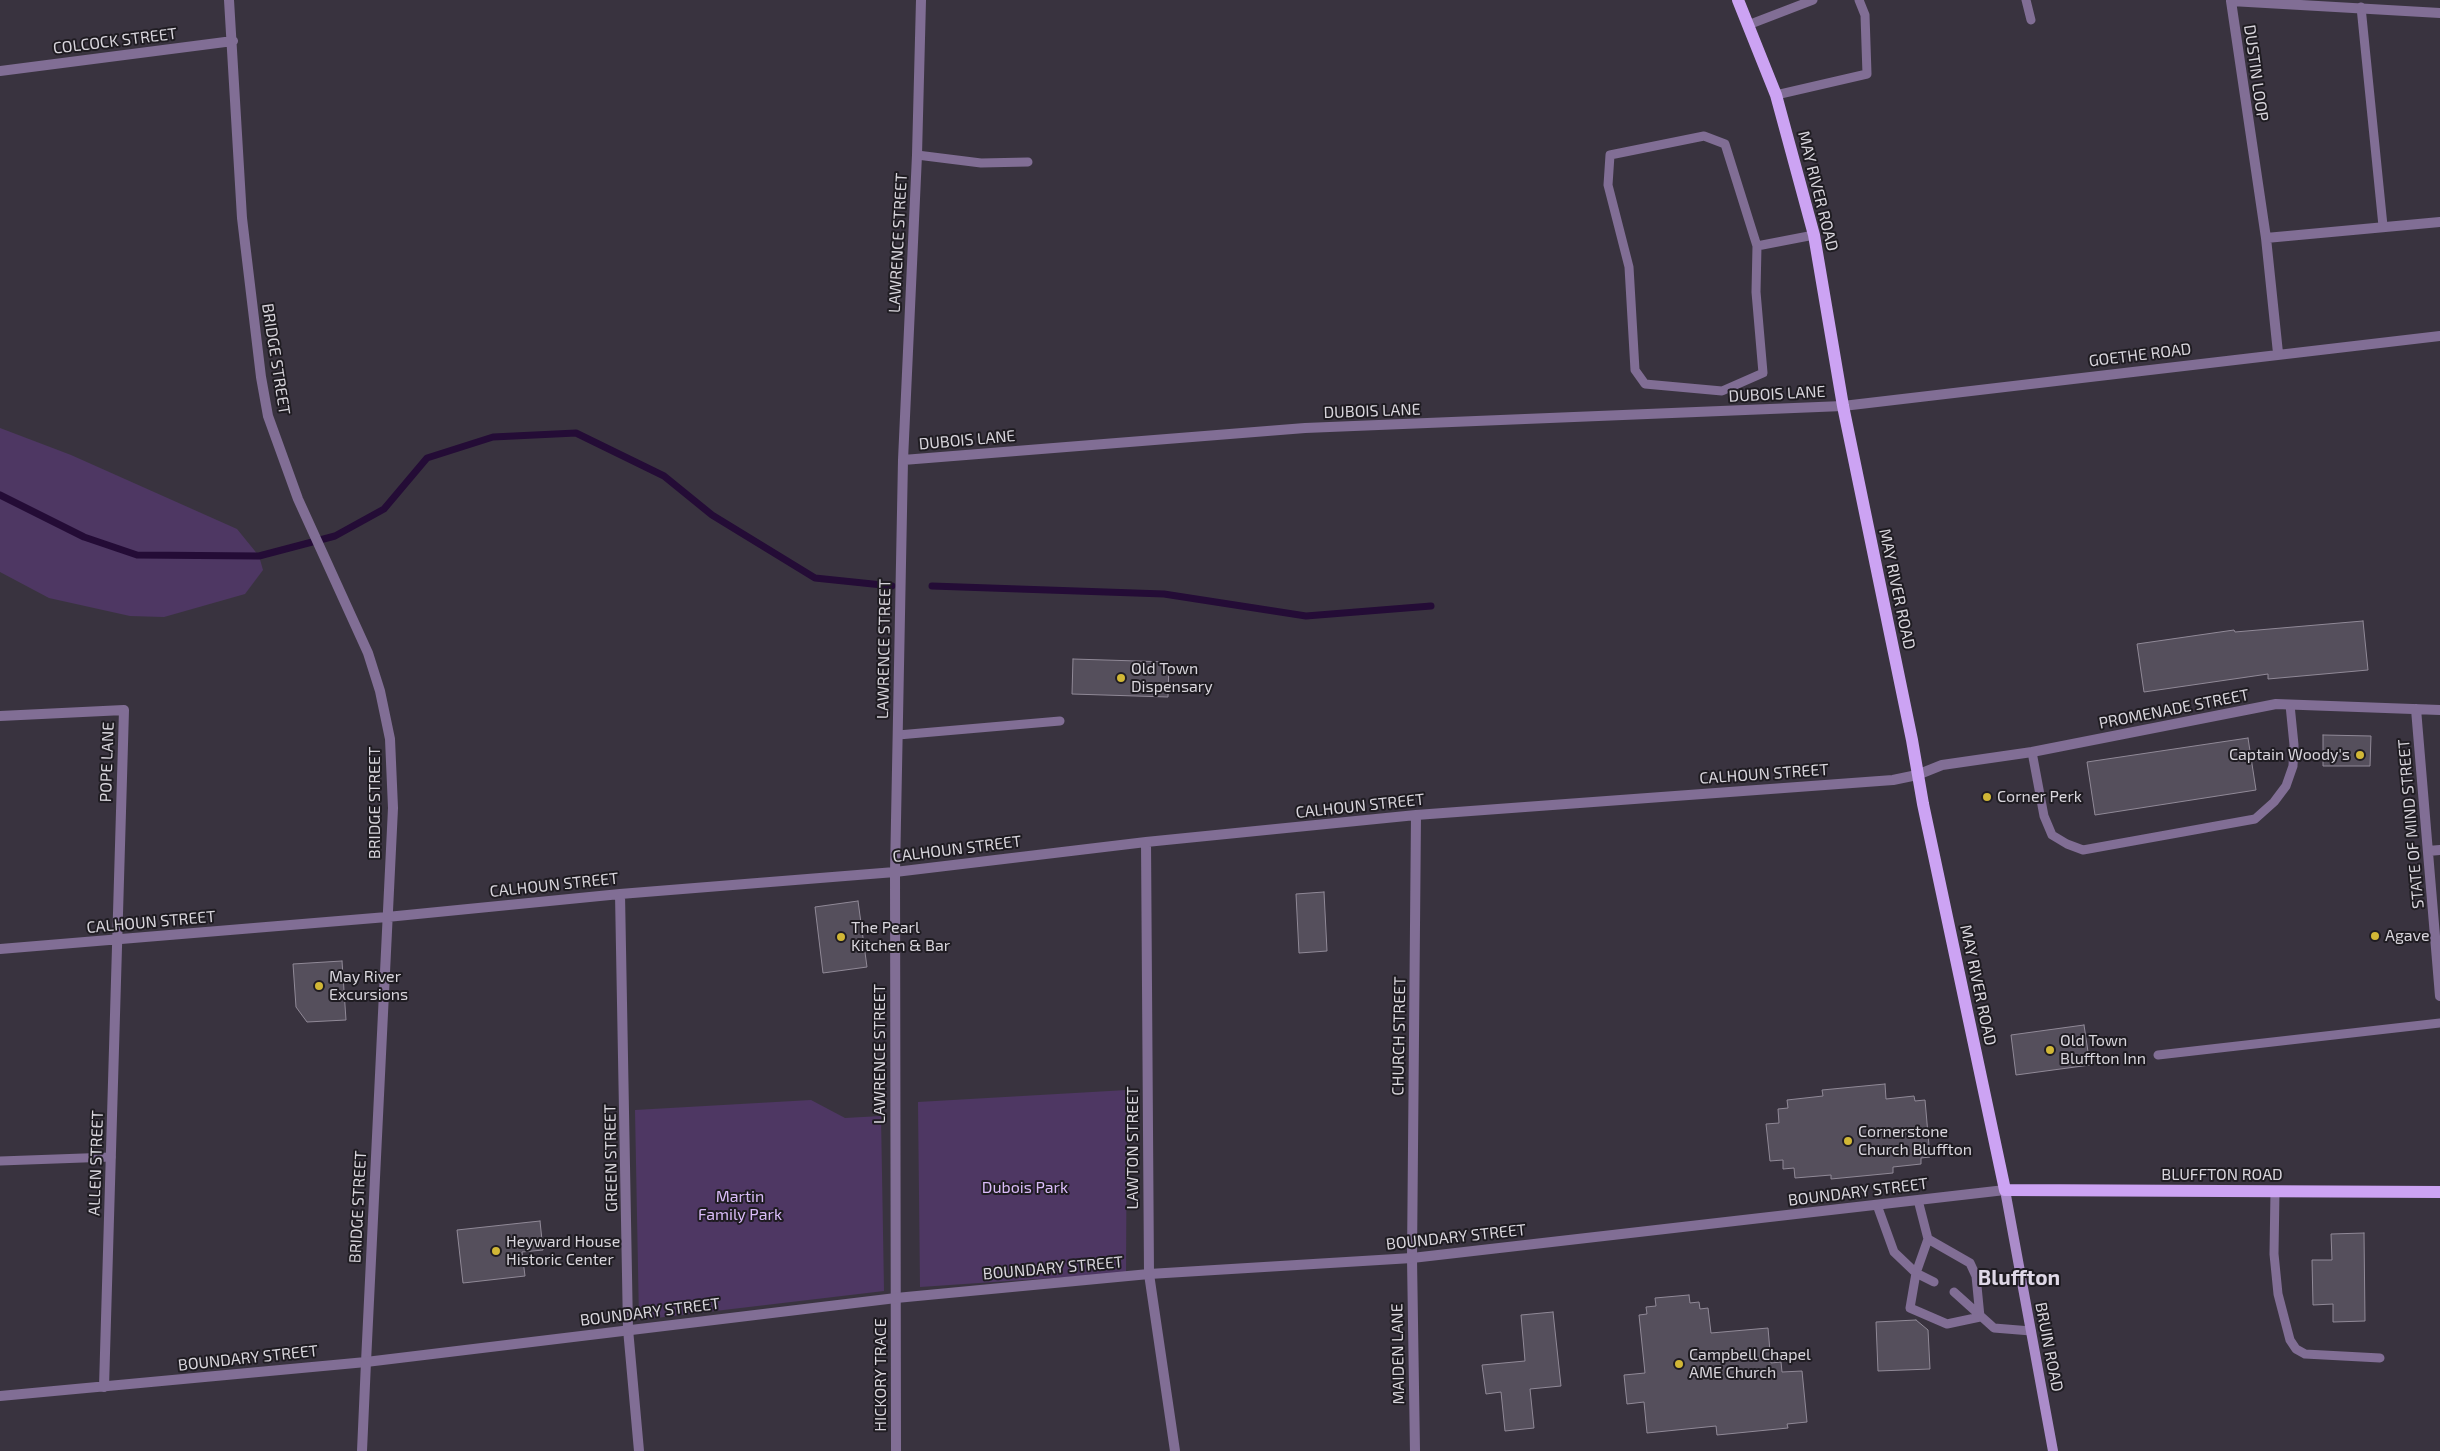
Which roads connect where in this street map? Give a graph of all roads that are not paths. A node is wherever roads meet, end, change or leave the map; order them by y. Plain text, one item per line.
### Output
1 (229, 0) edge
2 (920, 0) edge
3 (1738, 0) edge
4 (1814, 0) edge
5 (1859, 0) edge
6 (2026, 0) edge
7 (2361, 7) junction
8 (2440, 14) edge
9 (2032, 20) dead end
10 (1748, 25) junction
11 (233, 41) junction
12 (0, 71) edge
13 (1776, 95) junction
14 (917, 156) junction
15 (1028, 162) dead end
16 (2440, 222) edge
17 (2383, 226) junction
18 (1814, 236) junction
19 (2266, 238) junction
20 (1757, 246) junction
21 (2440, 336) edge
22 (2278, 353) junction
23 (1843, 406) junction
24 (903, 460) junction
25 (2290, 705) junction
26 (2416, 709) junction
27 (2440, 710) edge
28 (0, 716) edge
29 (1060, 721) dead end
30 (898, 735) junction
31 (2032, 752) junction
32 (1917, 774) junction
33 (1416, 815) junction
34 (1146, 842) junction
35 (2440, 850) edge
36 (2428, 852) junction
37 (895, 872) junction
38 (620, 894) junction
39 (387, 917) junction
40 (117, 940) junction
41 (0, 949) edge
42 (2440, 996) edge
43 (2440, 1023) edge
44 (2158, 1055) dead end
45 (111, 1157) junction
46 (0, 1161) edge
47 (2004, 1190) junction
48 (2274, 1191) junction
49 (2440, 1192) edge
50 (1918, 1200) junction
51 (1877, 1205) junction
52 (1928, 1239) junction
53 (1412, 1258) junction
54 (1916, 1273) junction
55 (1149, 1274) junction
56 (1934, 1282) dead end
57 (1954, 1292) dead end
58 (896, 1298) junction
59 (1980, 1317) junction
60 (628, 1329) junction
61 (2031, 1331) junction
62 (2380, 1358) dead end
63 (366, 1362) junction
64 (104, 1387) junction
65 (0, 1396) edge
66 (362, 1451) edge
67 (639, 1451) edge
68 (896, 1451) edge
69 (1175, 1451) edge
70 (1414, 1451) edge
71 (2053, 1451) edge

1 - 11 street, BRIDGE STREET
2 - 14 street, LAWRENCE STREET
3 - 10 main road, MAY RIVER ROAD
4 - 10 lane
5 - 13 lane
6 - 9 lane
7 - 8 street, DUSTIN LOOP
7 - 17 lane
7 - 19 street, DUSTIN LOOP
10 - 13 main road, MAY RIVER ROAD
11 - 12 street, COLCOCK STREET
11 - 39 street, BRIDGE STREET
13 - 18 main road, MAY RIVER ROAD
14 - 15 lane
14 - 24 street, LAWRENCE STREET
16 - 17 street
17 - 19 street
18 - 20 lane
18 - 23 main road, MAY RIVER ROAD
19 - 22 street, DUSTIN LOOP
20 - 20 lane
21 - 22 street, GOETHE ROAD
22 - 23 street, GOETHE ROAD
23 - 24 street, DUBOIS LANE
23 - 32 main road, MAY RIVER ROAD
24 - 30 street, LAWRENCE STREET
25 - 26 street, PROMENADE STREET
25 - 31 street, PROMENADE STREET
25 - 31 lane
26 - 27 street, PROMENADE STREET
26 - 36 street, STATE OF MIND STREET
28 - 40 street, POPE LANE
29 - 30 lane
30 - 37 street, LAWRENCE STREET
31 - 32 street, PROMENADE STREET
32 - 33 street, CALHOUN STREET
32 - 47 main road, MAY RIVER ROAD
33 - 34 street, CALHOUN STREET
33 - 53 street, CHURCH STREET
34 - 37 street, CALHOUN STREET
34 - 55 street, LAWTON STREET
35 - 36 street
36 - 42 street, STATE OF MIND STREET
37 - 38 street, CALHOUN STREET
37 - 58 street, LAWRENCE STREET
38 - 39 street, CALHOUN STREET
38 - 60 street, GREEN STREET
39 - 40 street, CALHOUN STREET
39 - 63 street, BRIDGE STREET
40 - 41 street, CALHOUN STREET
40 - 45 street, ALLEN STREET
43 - 44 lane
45 - 46 lane
45 - 64 street, ALLEN STREET
47 - 48 main road, BLUFFTON ROAD
47 - 50 street, BOUNDARY STREET
47 - 61 main road, BRUIN ROAD
48 - 49 main road, BLUFFTON ROAD
48 - 62 lane
50 - 51 street, BOUNDARY STREET
50 - 52 lane
51 - 53 street, BOUNDARY STREET
51 - 54 lane
52 - 54 lane
52 - 59 lane
53 - 55 street, BOUNDARY STREET
53 - 70 street, MAIDEN LANE
54 - 56 lane
54 - 59 lane
55 - 58 street, BOUNDARY STREET
55 - 69 street, LAWTON STREET
57 - 59 lane
58 - 60 street, BOUNDARY STREET
58 - 68 street, HICKORY TRACE
59 - 61 lane
60 - 63 street, BOUNDARY STREET
60 - 67 street, GREEN STREET
61 - 71 main road, BRUIN ROAD
63 - 64 street, BOUNDARY STREET
63 - 66 street, BRIDGE STREET
64 - 65 street, BOUNDARY STREET

